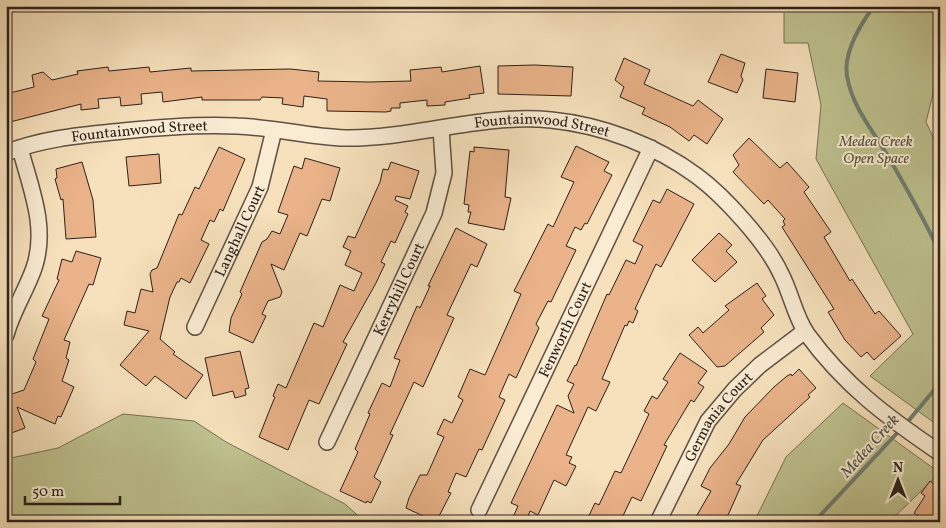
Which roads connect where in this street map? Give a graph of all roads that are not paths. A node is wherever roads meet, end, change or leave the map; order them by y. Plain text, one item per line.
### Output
1 (441, 129) junction
2 (274, 130) junction
3 (651, 148) junction
4 (13, 150) edge
5 (195, 327) dead end
6 (805, 331) junction
7 (6, 335) edge
8 (327, 442) dead end
9 (940, 453) edge
10 (479, 510) dead end
11 (658, 522) edge

1 - 2 street, Fountainwood Street
1 - 3 street, Fountainwood Street
1 - 8 street, Kerryhill Court
2 - 4 street, Fountainwood Street
2 - 5 street, Langhall Court
3 - 6 street, Fountainwood Street
3 - 10 street, Fenworth Court
4 - 7 street
6 - 9 street, Fountainwood Street
6 - 11 street, Germania Court

